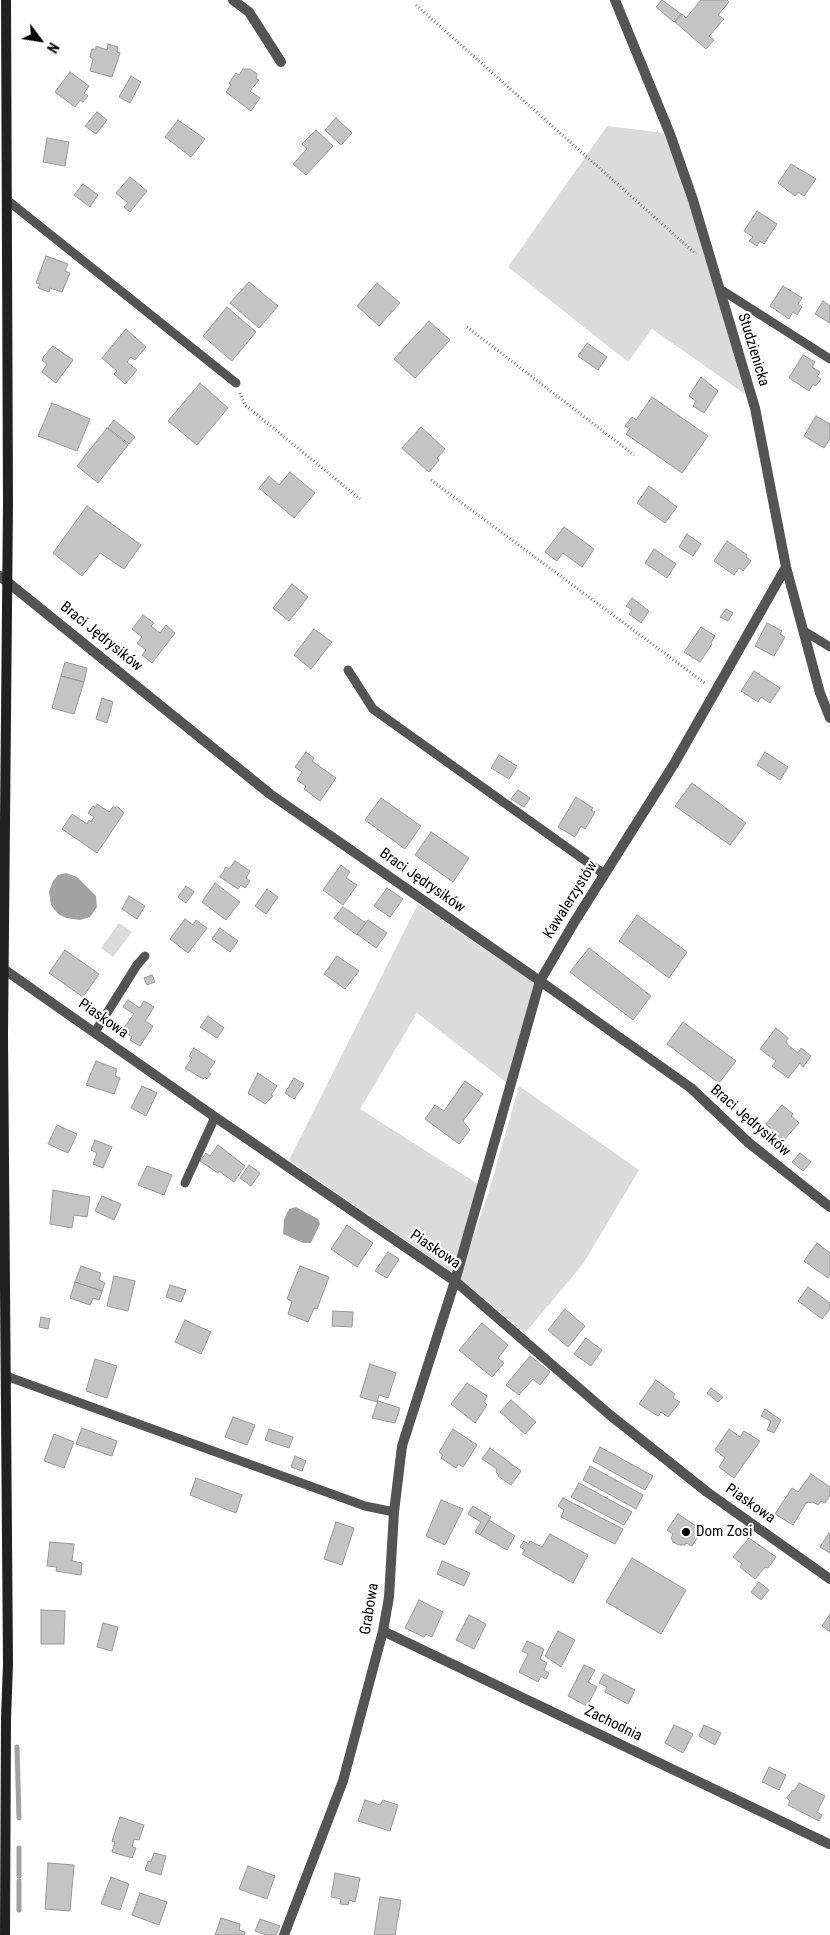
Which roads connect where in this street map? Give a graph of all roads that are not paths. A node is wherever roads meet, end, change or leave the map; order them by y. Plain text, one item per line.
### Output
1 (6, 0) edge
2 (233, 0) edge
3 (615, 0) edge
4 (281, 62) dead end
5 (6, 200) junction
6 (720, 289) junction
7 (830, 359) edge
8 (236, 383) road end
9 (786, 567) junction
10 (4, 579) edge
11 (804, 631) junction
12 (830, 647) edge
13 (348, 670) dead end
14 (830, 718) edge
15 (604, 874) junction
16 (145, 956) dead end
17 (5, 970) junction
18 (540, 981) junction
19 (95, 1032) junction
20 (215, 1117) junction
21 (2, 1155) edge
22 (185, 1183) dead end
23 (830, 1207) edge
24 (2, 1259) edge
25 (455, 1281) junction
26 (6, 1376) junction
27 (394, 1512) junction
28 (830, 1579) edge
29 (383, 1631) junction
30 (829, 1844) edge
31 (5, 1935) edge
32 (284, 1935) edge

1 - 5 main road
2 - 4 street
3 - 6 street, Studzienicka
5 - 8 lane
5 - 10 main road
6 - 7 lane
6 - 9 street, Studzienicka
9 - 11 street, Studzienicka
9 - 15 street, Kawalerzystów
10 - 17 main road
10 - 18 street, Braci Jędrysików
11 - 12 lane
11 - 14 street, Studzienicka
13 - 15 lane
15 - 18 street, Kawalerzystów
16 - 19 lane
17 - 19 street, Piaskowa
17 - 21 main road
18 - 23 street, Braci Jędrysików
18 - 25 street, Kawalerzystów
19 - 20 street, Piaskowa
20 - 22 lane
20 - 25 street, Piaskowa
21 - 24 main road
24 - 26 main road
25 - 27 street, Grabowa
25 - 28 street, Piaskowa
26 - 27 lane
26 - 31 main road
27 - 29 street, Grabowa
29 - 30 street, Zachodnia
29 - 32 street, Grabowa

